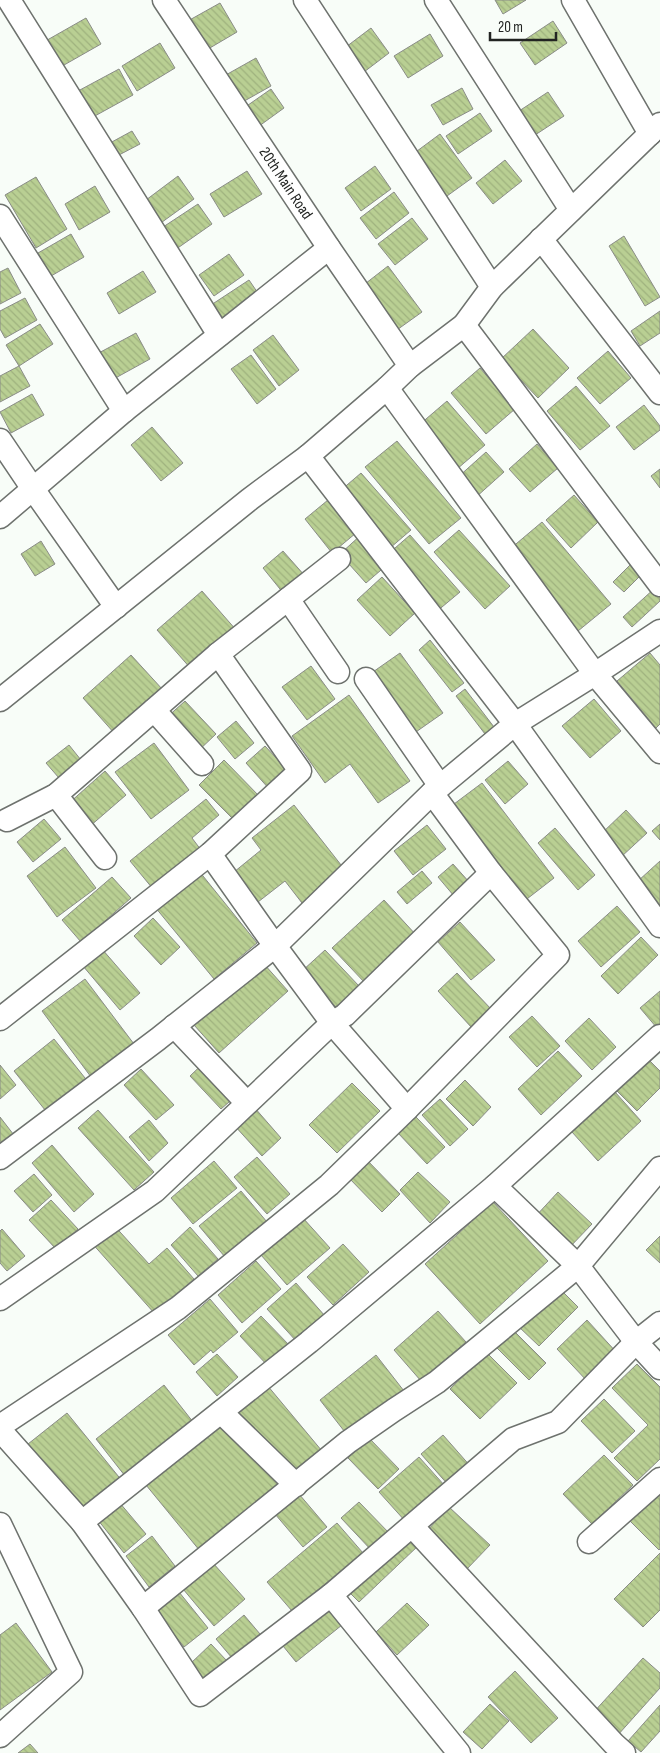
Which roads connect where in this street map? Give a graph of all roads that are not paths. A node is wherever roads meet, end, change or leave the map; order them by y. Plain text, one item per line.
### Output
1 (9, 0) edge
2 (164, 0) edge
3 (305, 0) edge
4 (436, 0) edge
5 (572, 0) edge
6 (655, 129) edge
7 (571, 210) junction
8 (0, 216) edge
9 (541, 239) junction
10 (329, 248) junction
11 (492, 287) junction
12 (464, 325) junction
13 (219, 335) junction
14 (410, 366) junction
15 (387, 388) junction
16 (660, 393) edge
17 (124, 411) junction
18 (0, 440) edge
19 (308, 456) junction
20 (32, 489) junction
21 (0, 517) edge
22 (339, 559) dead end
23 (660, 585) edge
24 (288, 599) junction
25 (116, 607) junction
26 (660, 631) edge
27 (218, 654) junction
28 (338, 672) dead end
29 (595, 674) junction
30 (366, 679) dead end
31 (0, 700) edge
32 (154, 710) junction
33 (515, 724) junction
34 (660, 752) edge
35 (202, 764) dead end
36 (436, 790) junction
37 (56, 795) junction
38 (7, 820) dead end
39 (210, 854) junction
40 (105, 858) dead end
41 (491, 873) junction
42 (660, 926) edge
43 (274, 946) junction
44 (0, 1019) edge
45 (332, 1023) junction
46 (174, 1026) junction
47 (660, 1036) edge
48 (247, 1103) junction
49 (407, 1110) junction
50 (0, 1158) edge
51 (660, 1168) edge
52 (495, 1186) junction
53 (578, 1266) junction
54 (0, 1299) edge
55 (660, 1322) edge
56 (636, 1342) junction
57 (660, 1368) edge
58 (221, 1412) junction
59 (0, 1426) edge
60 (0, 1430) edge
61 (660, 1479) edge
62 (296, 1485) junction
63 (82, 1522) junction
64 (0, 1524) edge
65 (412, 1526) junction
66 (589, 1542) dead end
67 (331, 1595) junction
68 (143, 1608) junction
69 (0, 1736) edge
70 (459, 1753) edge
71 (624, 1753) edge

1 - 13 street
2 - 10 street, 20th Main Road
3 - 11 street
4 - 7 street
5 - 6 street
6 - 7 street
7 - 9 street
8 - 17 street
9 - 11 street
9 - 16 street
10 - 13 street
10 - 14 street, 20th Main Road
11 - 12 street
12 - 14 street
12 - 23 street
13 - 17 street
14 - 15 street
15 - 19 street
15 - 29 street
17 - 20 street
18 - 20 street
19 - 25 street
19 - 33 street
20 - 21 street
20 - 25 street
22 - 24 street
24 - 27 street
24 - 28 street
25 - 31 street
26 - 29 street
27 - 32 street
27 - 39 street
29 - 33 street
29 - 34 street
30 - 36 street
32 - 35 street
32 - 37 street
33 - 36 street
33 - 42 street
36 - 41 street
36 - 43 street
37 - 38 street
37 - 40 street
39 - 43 street
39 - 44 street
41 - 45 street
41 - 49 street
43 - 45 street
43 - 46 street
45 - 48 street
45 - 49 street
46 - 48 street
46 - 50 street
47 - 52 street
48 - 54 street
49 - 59 street
51 - 53 street
52 - 53 street
52 - 58 street
53 - 56 street
53 - 62 street
55 - 56 street
56 - 57 street
56 - 65 street
58 - 62 street
58 - 63 street
60 - 63 street
61 - 66 street
62 - 68 street
63 - 68 street
64 - 69 street
65 - 67 street
65 - 71 street
67 - 68 street
67 - 70 street

